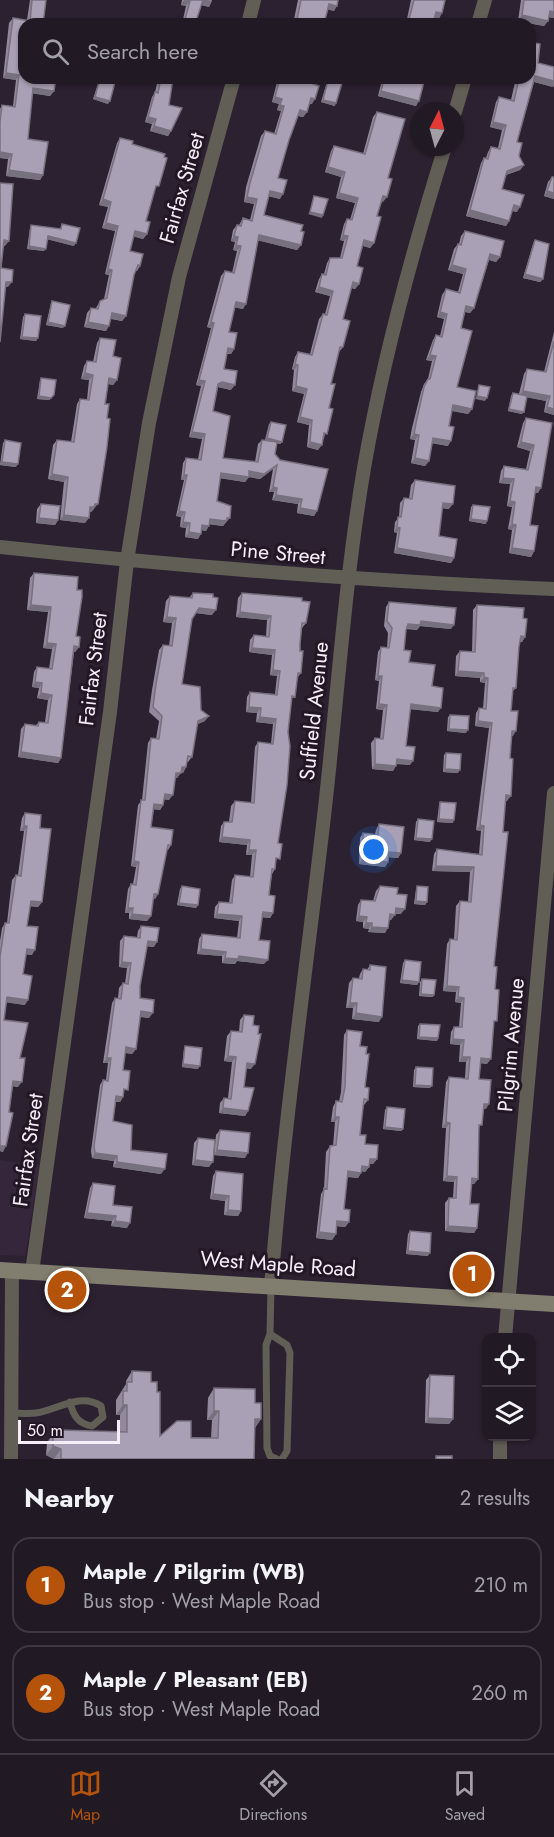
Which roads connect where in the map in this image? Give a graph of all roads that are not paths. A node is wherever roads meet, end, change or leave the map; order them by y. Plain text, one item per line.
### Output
1 (254, 0) edge
2 (484, 0) edge
3 (250, 18) edge
4 (480, 18) edge
5 (232, 84) edge
6 (463, 84) edge
7 (458, 102) edge
8 (442, 156) edge
9 (0, 547) edge
10 (127, 561) junction
11 (349, 579) junction
12 (554, 589) edge
13 (554, 793) edge
14 (6, 1270) edge
15 (32, 1272) junction
16 (271, 1287) junction
17 (508, 1301) junction
18 (554, 1304) edge
19 (505, 1333) edge
20 (270, 1334) junction
21 (70, 1402) junction
22 (11, 1413) junction
23 (500, 1441) edge
24 (11, 1459) edge
25 (277, 1459) edge
26 (282, 1459) edge
27 (500, 1459) edge

1 - 3 street
2 - 4 street
5 - 10 street, Fairfax Street
6 - 7 street
8 - 11 street, Suffield Avenue
9 - 10 street, Pine Street
10 - 11 street, Pine Street
10 - 15 street, Fairfax Street
11 - 12 street, Pine Street
11 - 16 street, Suffield Avenue
13 - 17 street, Pilgrim Avenue
14 - 15 main road, West Maple Road
14 - 22 street
15 - 16 main road, West Maple Road
16 - 17 main road, West Maple Road
16 - 20 lane
17 - 18 main road, West Maple Road
17 - 19 street, Pilgrim Avenue
20 - 25 lane
20 - 26 lane
21 - 21 lane
21 - 22 lane
22 - 24 street
23 - 27 street

